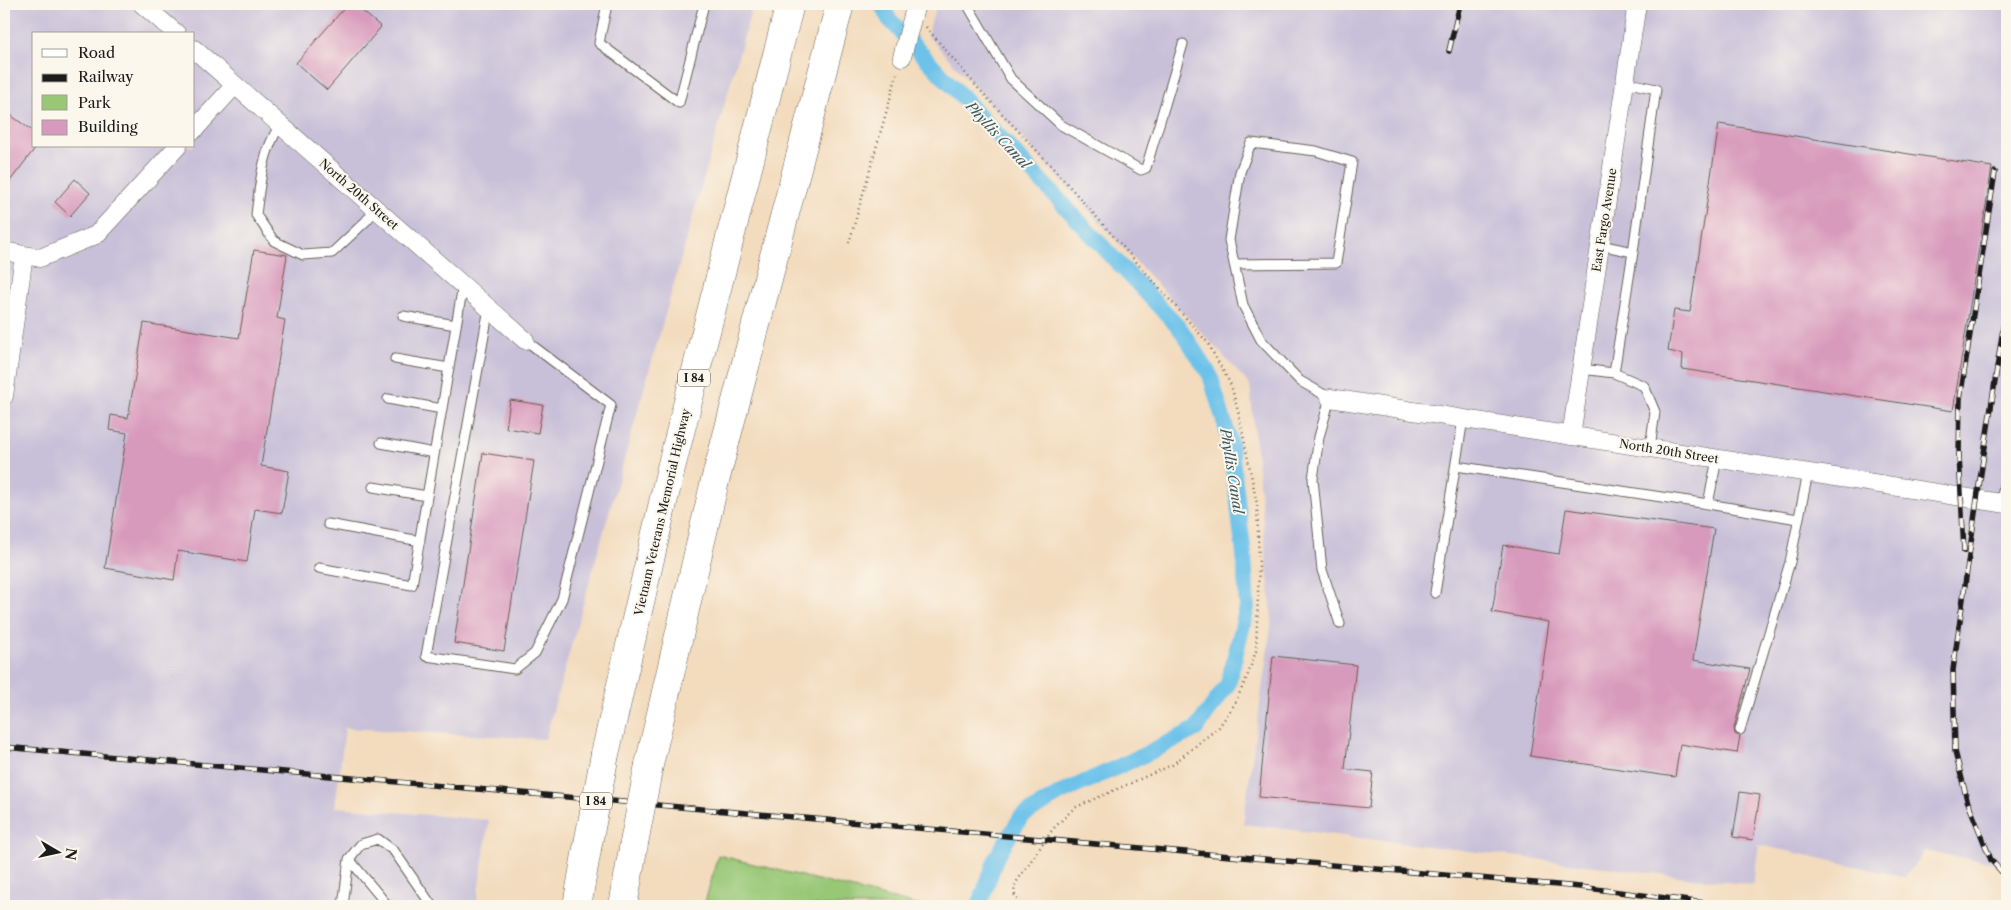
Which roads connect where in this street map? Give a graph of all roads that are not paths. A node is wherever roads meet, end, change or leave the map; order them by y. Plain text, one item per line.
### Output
1 (142, 4) edge
2 (607, 4) edge
3 (704, 4) edge
4 (790, 4) edge
5 (967, 4) edge
6 (1637, 4) edge
7 (851, 7) edge
8 (914, 11) edge
9 (175, 32) edge
10 (1183, 44) dead end
11 (195, 50) edge
12 (902, 57) road end
13 (1625, 82) junction
14 (235, 85) junction
15 (280, 125) junction
16 (195, 129) edge
17 (176, 148) edge
18 (376, 209) junction
19 (1600, 245) junction
20 (4, 251) edge
21 (1633, 252) junction
22 (24, 255) junction
23 (1234, 264) junction
24 (463, 285) junction
25 (489, 307) junction
26 (403, 316) dead end
27 (456, 325) junction
28 (525, 340) joint
29 (395, 359) dead end
30 (449, 368) junction
31 (1581, 369) junction
32 (1614, 373) junction
33 (4, 396) edge
34 (1330, 398) junction
35 (388, 399) dead end
36 (442, 409) junction
37 (1464, 419) junction
38 (1571, 436) junction
39 (380, 444) dead end
40 (1650, 448) junction
41 (434, 453) junction
42 (1717, 459) junction
43 (1456, 466) junction
44 (1808, 473) junction
45 (2007, 477) edge
46 (373, 487) dead end
47 (427, 496) junction
48 (1708, 504) junction
49 (2004, 504) edge
50 (1798, 520) junction
51 (328, 524) dead end
52 (420, 541) junction
53 (319, 568) dead end
54 (1435, 593) dead end
55 (1340, 624) dead end
56 (1740, 730) dead end
57 (349, 859) junction
58 (343, 906) edge
59 (388, 906) edge
60 (432, 906) edge
61 (577, 906) edge
62 (623, 906) edge

1 - 9 street
2 - 3 lane
4 - 61 highway, Vietnam Veterans Memorial Highway / I 84, bridge
5 - 10 lane
6 - 13 street, East Fargo Avenue
7 - 62 highway, bridge
8 - 12 street
11 - 14 street, North 20th Street
13 - 19 street, East Fargo Avenue
13 - 21 lane
14 - 15 street, North 20th Street
14 - 16 street
15 - 18 street, North 20th Street
15 - 18 lane
17 - 22 street
18 - 24 street, North 20th Street
19 - 21 lane
19 - 31 street, East Fargo Avenue
20 - 22 street
21 - 32 lane
22 - 33 street
23 - 23 lane
23 - 34 lane
24 - 25 street, North 20th Street
24 - 27 lane
25 - 28 street, North 20th Street
25 - 28 lane
26 - 27 lane
27 - 30 lane
29 - 30 lane
30 - 36 lane
31 - 32 lane
31 - 38 street, East Fargo Avenue
32 - 40 lane
34 - 37 street, North 20th Street
34 - 55 lane
35 - 36 lane
36 - 41 lane
37 - 38 street, North 20th Street
37 - 43 lane
38 - 40 street, North 20th Street
39 - 41 lane
40 - 42 street, North 20th Street
41 - 47 lane
42 - 44 street, North 20th Street
42 - 48 lane
43 - 48 lane
43 - 54 lane
44 - 49 street, North 20th Street
44 - 50 lane
45 - 49 lane
46 - 47 lane
47 - 52 lane
48 - 50 lane
50 - 56 lane
51 - 52 lane
52 - 53 lane
57 - 58 lane
57 - 59 lane
57 - 60 lane

